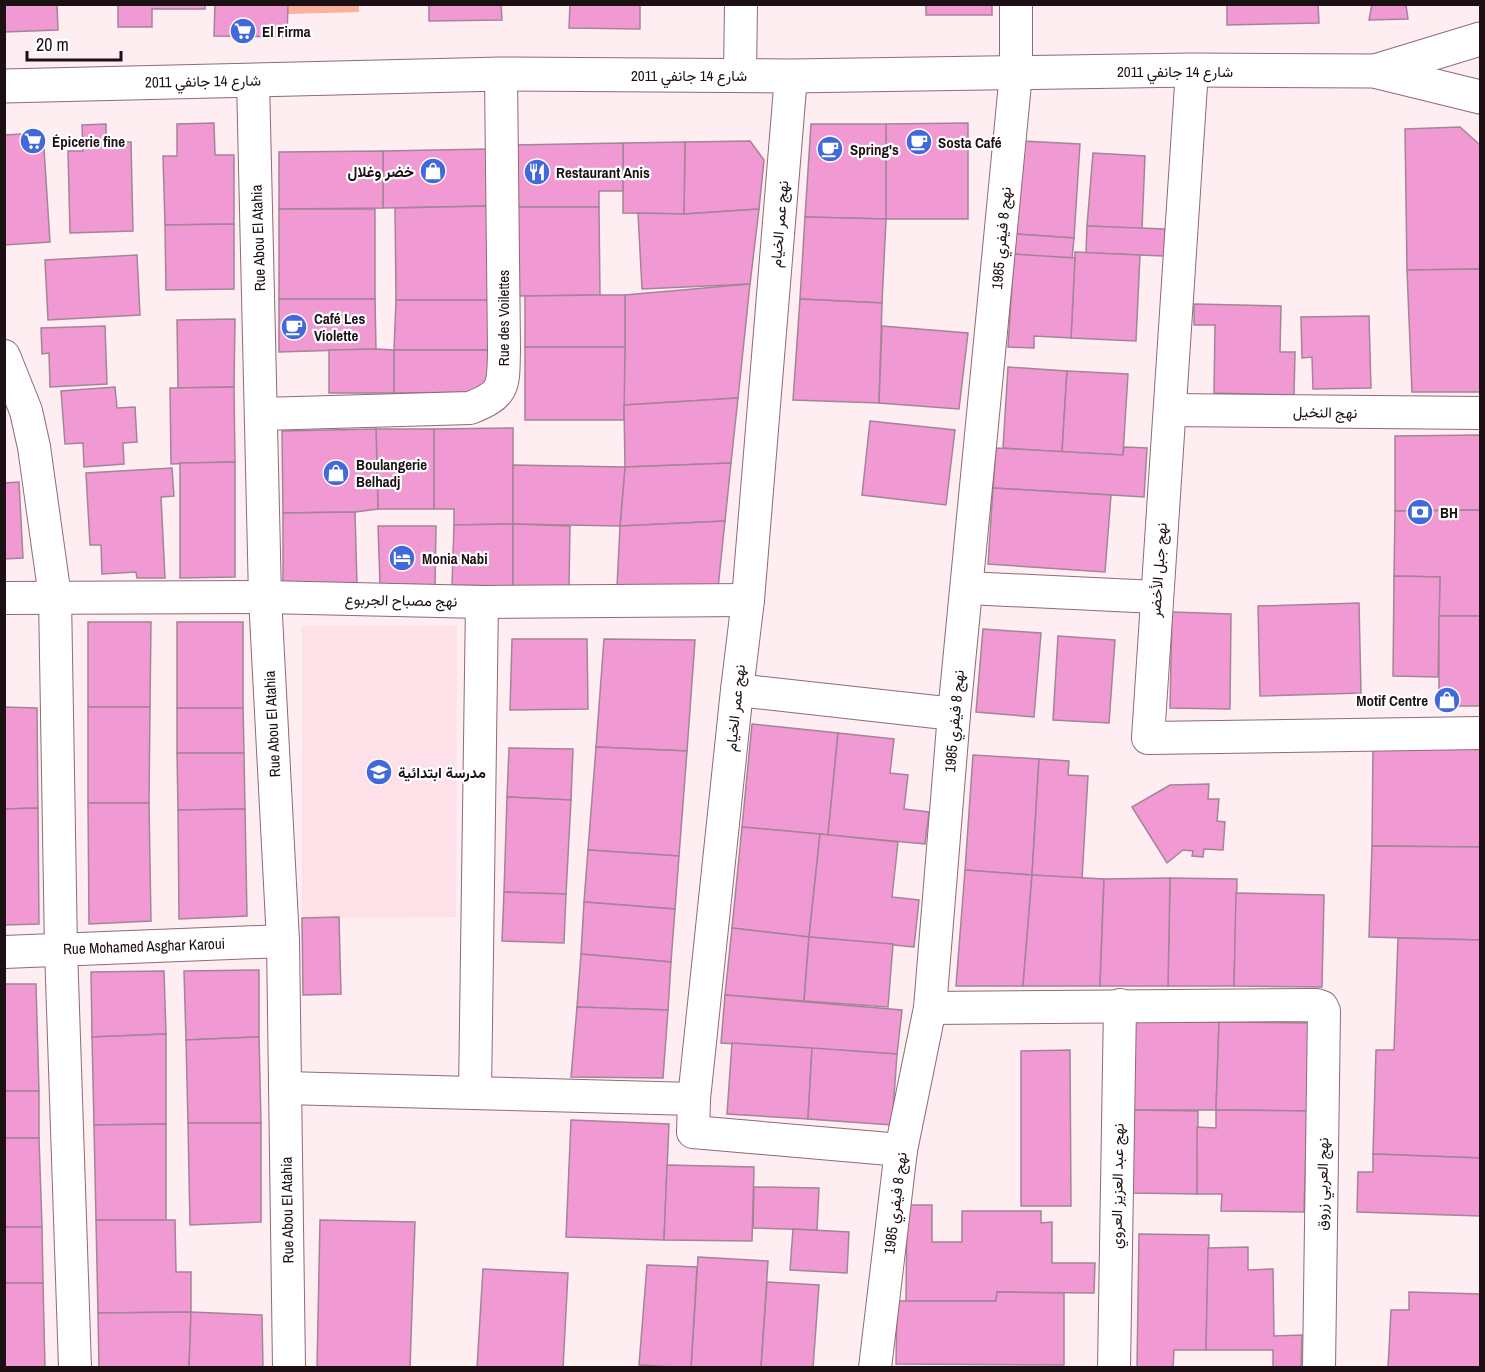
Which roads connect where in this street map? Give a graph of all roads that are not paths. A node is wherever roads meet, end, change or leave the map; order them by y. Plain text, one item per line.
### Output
1 (741, 4) edge
2 (1016, 4) edge
3 (1480, 39) edge
4 (1191, 70) junction
5 (1374, 71) junction
6 (1016, 73) junction
7 (501, 74) junction
8 (740, 75) junction
9 (791, 76) junction
10 (254, 80) junction
11 (4, 86) edge
12 (1480, 97) edge
13 (4, 356) edge
14 (1170, 410) junction
15 (1480, 413) edge
16 (262, 414) junction
17 (967, 588) junction
18 (55, 597) junction
19 (265, 597) junction
20 (1156, 597) junction
21 (4, 598) edge
22 (748, 600) junction
23 (482, 602) junction
24 (737, 690) junction
25 (954, 714) junction
26 (1480, 733) edge
27 (283, 941) junction
28 (61, 949) junction
29 (4, 952) edge
30 (1120, 1005) junction
31 (930, 1008) junction
32 (285, 1088) junction
33 (475, 1093) junction
34 (694, 1100) junction
35 (901, 1150) junction
36 (75, 1368) edge
37 (289, 1368) edge
38 (875, 1368) edge
39 (1114, 1368) edge
40 (1319, 1368) edge

1 - 8 street
2 - 6 street, نهج 8 فيفري 1985
3 - 5 street
4 - 5 street, شارع 14 جانفي 2011
4 - 6 street, شارع 14 جانفي 2011
4 - 14 street, نهج جبل الأخضر
5 - 12 street
6 - 9 street, شارع 14 جانفي 2011
6 - 17 street, نهج 8 فيفري 1985
7 - 8 street, شارع 14 جانفي 2011
7 - 10 street, شارع 14 جانفي 2011
7 - 16 street, Rue des Voilettes
8 - 9 street, شارع 14 جانفي 2011
9 - 22 street, نهج عمر الخيام
10 - 11 street, شارع 14 جانفي 2011
10 - 16 street, Rue Abou El Atahia
13 - 18 street
14 - 15 street, نهج النخيل
14 - 20 street, نهج جبل الأخضر
16 - 19 street, Rue Abou El Atahia
17 - 20 street
17 - 25 street, نهج 8 فيفري 1985
18 - 19 street, نهج مصباح الجربوع
18 - 21 street, نهج مصباح الجربوع
18 - 28 street
19 - 23 street, نهج مصباح الجربوع
19 - 27 street, Rue Abou El Atahia
20 - 26 street, نهج جبل الأخضر
22 - 23 street, نهج مصباح الجربوع
22 - 24 street, نهج عمر الخيام
23 - 33 street
24 - 25 street
24 - 34 street, نهج عمر الخيام
25 - 31 street, نهج 8 فيفري 1985
27 - 28 street, Rue Mohamed Asghar Karoui
27 - 32 street, Rue Abou El Atahia
28 - 29 street, Rue Mohamed Asghar Karoui
28 - 36 street
30 - 31 street
30 - 39 street, نهج عبد العزيز العروي
30 - 40 street, نهج العربي زروق
31 - 35 street, نهج 8 فيفري 1985
32 - 33 street
32 - 37 street, Rue Abou El Atahia
33 - 34 street
34 - 35 street, نهج عمر الخيام
35 - 38 street, نهج 8 فيفري 1985

